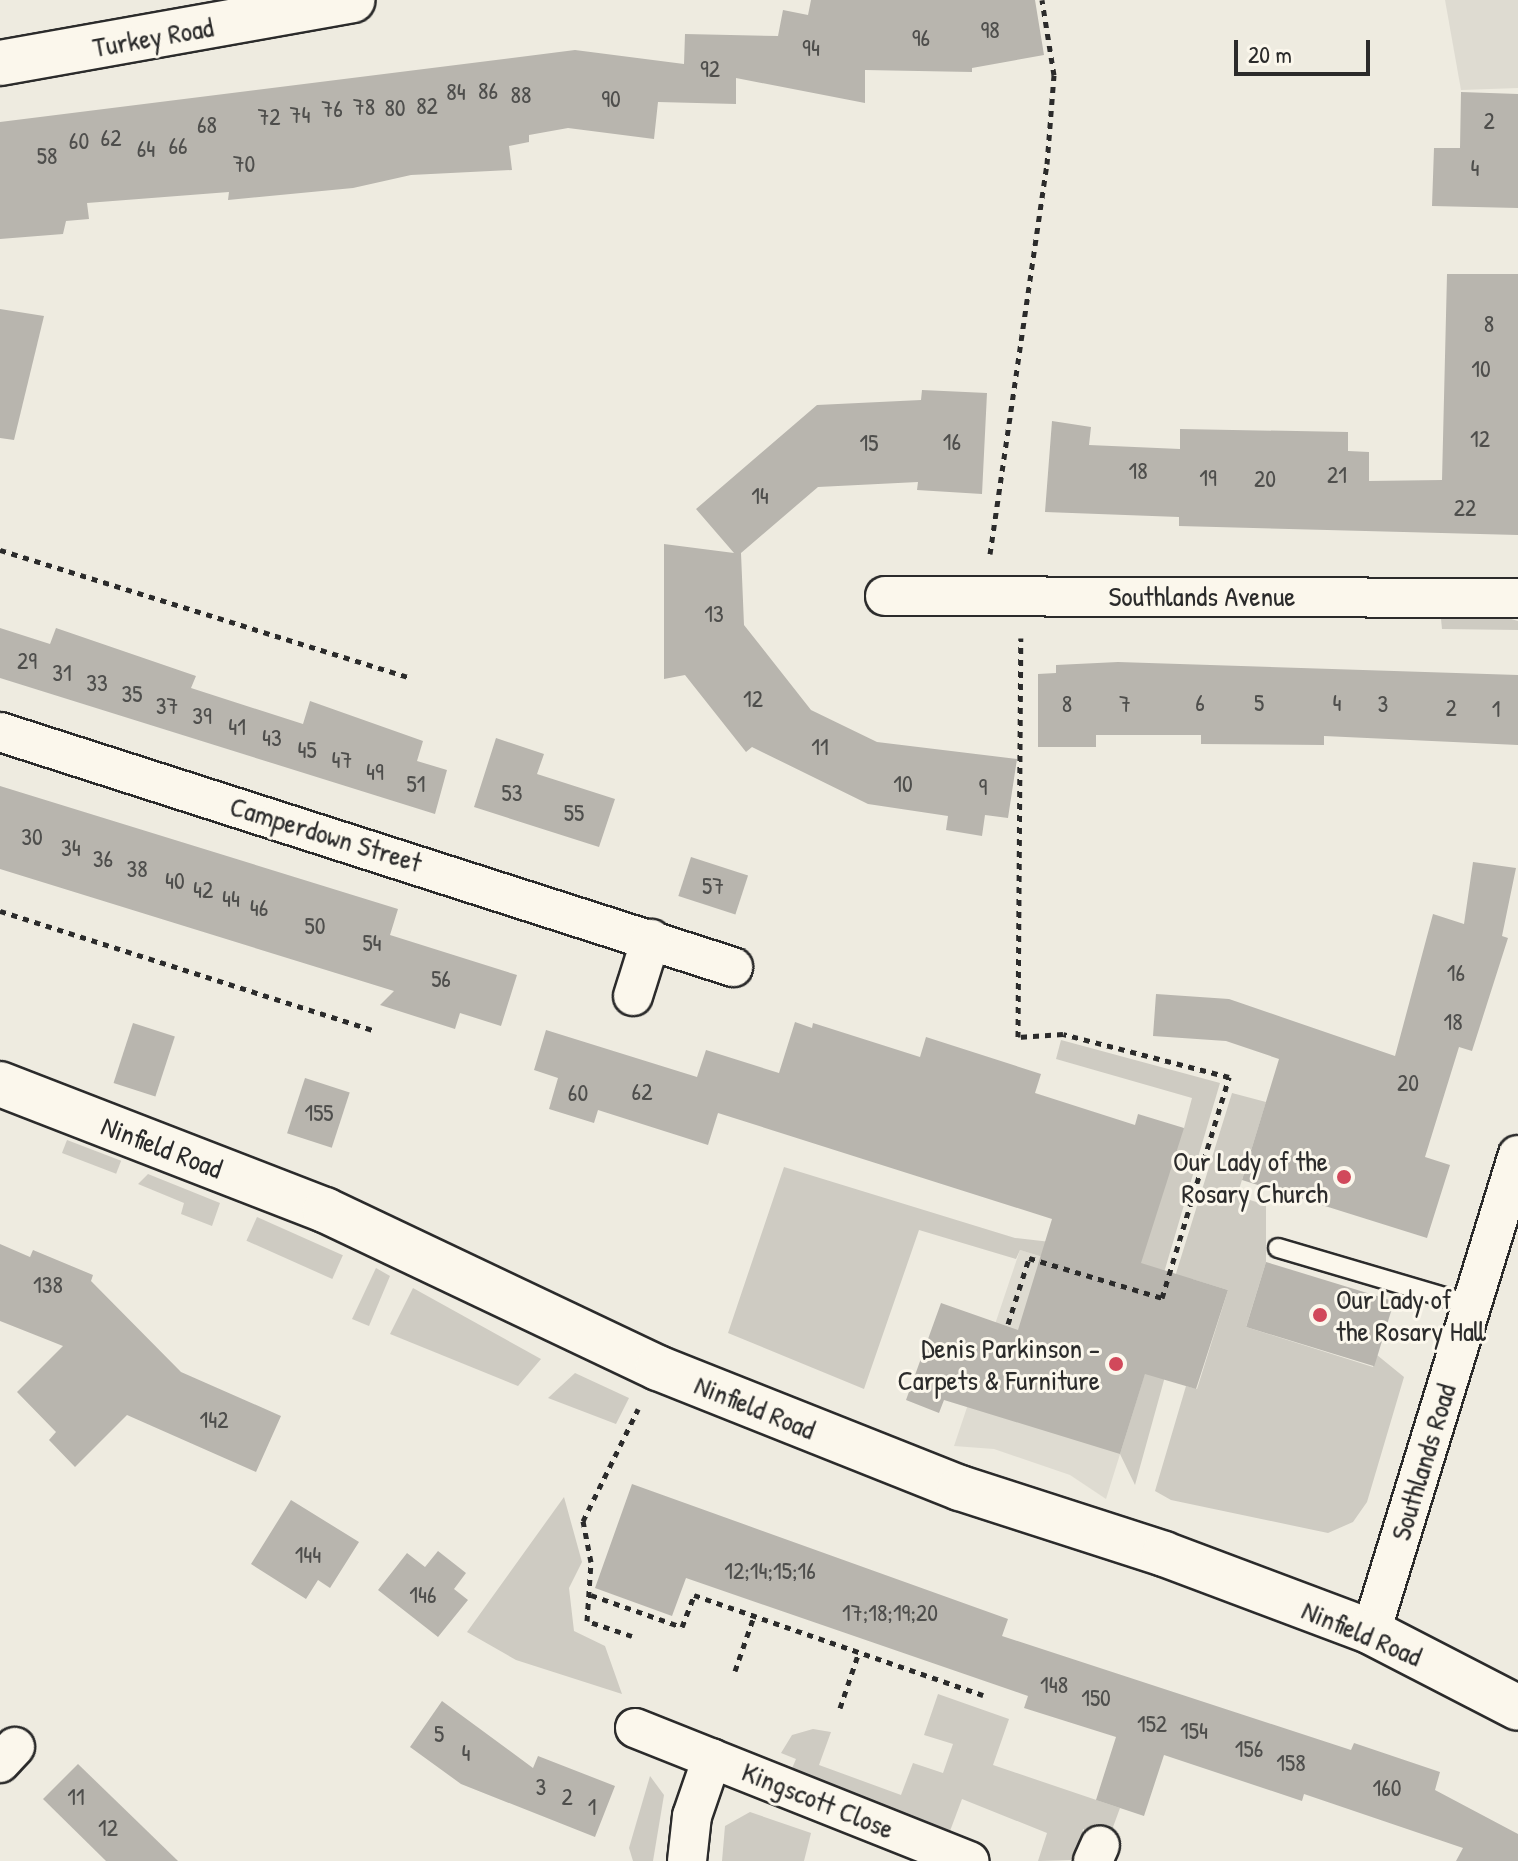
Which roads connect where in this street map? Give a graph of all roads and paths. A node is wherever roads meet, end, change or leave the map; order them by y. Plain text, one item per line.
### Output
1 (352, 0) edge
2 (1042, 0) edge
3 (210, 14) edge
4 (0, 63) edge
5 (0, 550) edge
6 (1006, 595) junction
7 (885, 596) dead end
8 (1518, 598) edge
9 (408, 677) dead end
10 (0, 732) edge
11 (0, 911) edge
12 (651, 939) junction
13 (733, 967) dead end
14 (633, 996) dead end
15 (375, 1031) dead end
16 (0, 1084) edge
17 (1518, 1155) edge
18 (1278, 1248) dead end
19 (1472, 1305) junction
20 (1008, 1324) dead end
21 (627, 1431) dead end
22 (591, 1595) junction
23 (754, 1615) junction
24 (1371, 1632) junction
25 (632, 1636) dead end
26 (860, 1652) junction
27 (735, 1671) dead end
28 (983, 1695) dead end
29 (840, 1708) dead end
30 (1518, 1708) edge
31 (635, 1728) dead end
32 (712, 1758) junction
33 (687, 1861) edge
34 (969, 1861) edge

1 - 3 main road, Turkey Road
2 - 6 path
3 - 4 main road, Turkey Road
5 - 9 path
6 - 7 street, Southlands Avenue
6 - 8 street, Southlands Avenue
6 - 20 path
10 - 12 street, Camperdown Street
11 - 15 path
12 - 13 street, Camperdown Street
12 - 14 street
16 - 24 main road, Ninfield Road
17 - 19 street, Southlands Road
18 - 19 lane
19 - 24 street, Southlands Road
21 - 22 path
22 - 23 path
22 - 25 path
23 - 26 path
23 - 27 path
24 - 30 main road, Ninfield Road
26 - 28 path
26 - 29 path
31 - 32 street, Kingscott Close
32 - 33 street, Kingscott Close
32 - 34 street, Kingscott Close

